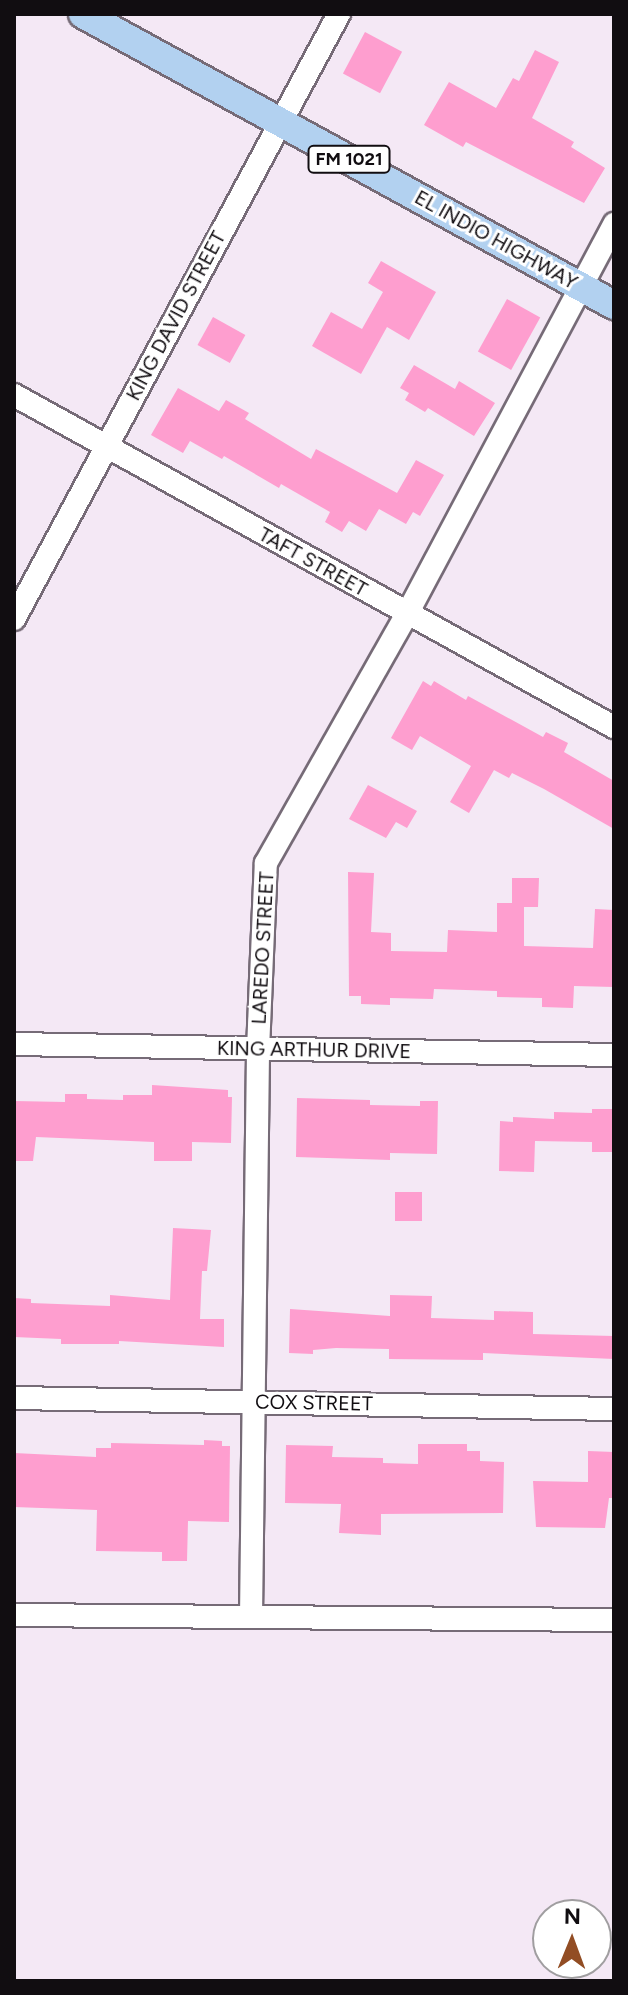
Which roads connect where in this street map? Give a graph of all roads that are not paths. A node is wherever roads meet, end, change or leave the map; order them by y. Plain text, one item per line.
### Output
1 (83, 14) edge
2 (339, 14) edge
3 (280, 122) junction
4 (614, 224) edge
5 (581, 287) junction
6 (614, 305) edge
7 (14, 395) edge
8 (108, 448) junction
9 (407, 614) junction
10 (14, 619) edge
11 (614, 727) edge
12 (14, 1044) edge
13 (258, 1050) junction
14 (614, 1055) edge
15 (14, 1398) edge
16 (253, 1402) junction
17 (614, 1409) edge
18 (14, 1615) edge
19 (251, 1617) junction
20 (614, 1620) edge

1 - 3 main road, EL INDIO HIGHWAY / FM 1021
2 - 3 street, KING DAVID STREET
3 - 5 main road, EL INDIO HIGHWAY / FM 1021
3 - 8 street, KING DAVID STREET
4 - 5 street, LAREDO STREET
5 - 6 main road, EL INDIO HIGHWAY / FM 1021
5 - 9 street, LAREDO STREET
7 - 8 street, TAFT STREET
8 - 9 street, TAFT STREET
8 - 10 street, KING DAVID STREET
9 - 11 street, TAFT STREET
9 - 13 street, LAREDO STREET
12 - 13 street, KING ARTHUR DRIVE
13 - 14 street, KING ARTHUR DRIVE
13 - 16 street, LAREDO STREET
15 - 16 street, COX STREET
16 - 17 street, COX STREET
16 - 19 street, LAREDO STREET
18 - 19 street
19 - 20 street

